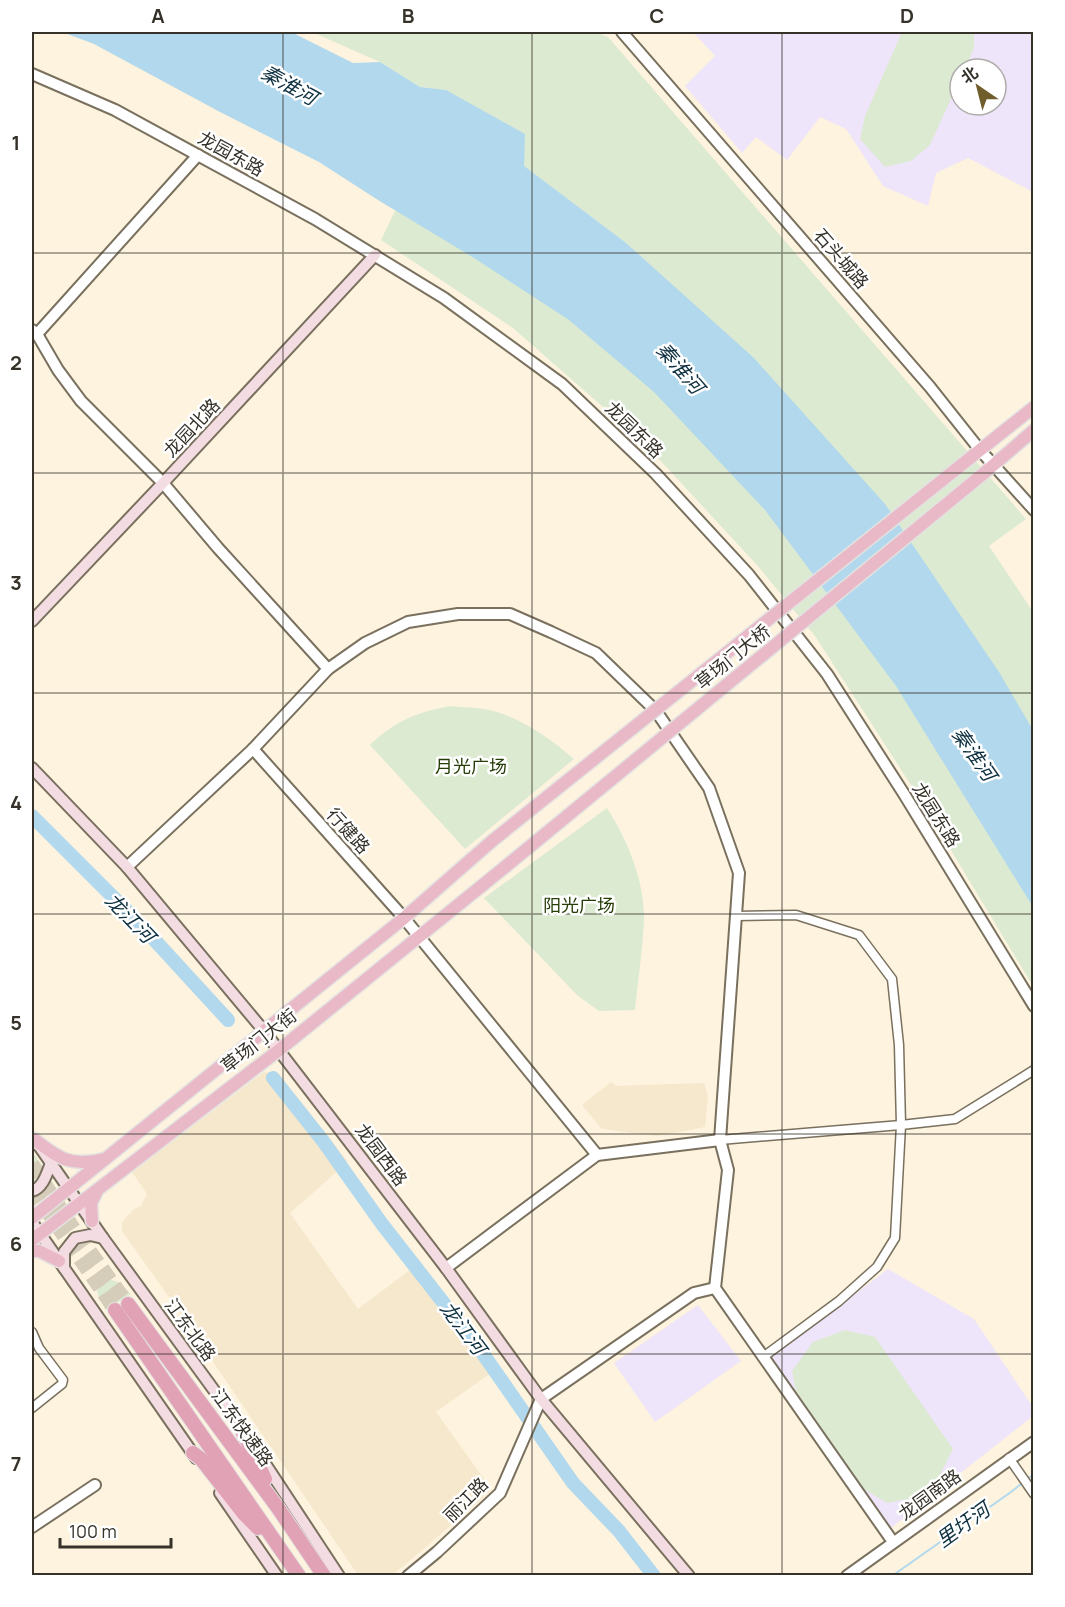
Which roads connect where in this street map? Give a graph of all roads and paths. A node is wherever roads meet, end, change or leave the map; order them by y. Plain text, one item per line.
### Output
1 (622, 32) edge
2 (32, 74) edge
3 (198, 155) junction
4 (375, 255) junction
5 (34, 332) edge
6 (1034, 407) edge
7 (1034, 430) edge
8 (975, 454) junction
9 (994, 466) junction
10 (164, 483) junction
11 (1034, 510) edge
12 (32, 621) edge
13 (328, 669) junction
14 (254, 749) junction
15 (32, 768) edge
16 (492, 841) joint
17 (127, 867) junction
18 (505, 867) joint
19 (736, 916) junction
20 (404, 918) junction
21 (418, 935) junction
22 (1034, 1006) edge
23 (264, 1031) junction
24 (279, 1050) junction
25 (1034, 1070) edge
26 (901, 1125) junction
27 (33, 1138) edge
28 (720, 1140) junction
29 (597, 1155) junction
30 (108, 1158) junction
31 (51, 1163) junction
32 (98, 1188) junction
33 (68, 1190) junction
34 (32, 1191) edge
35 (79, 1203) junction
36 (32, 1220) edge
37 (92, 1221) junction
38 (36, 1237) edge
39 (103, 1238) junction
40 (32, 1251) edge
41 (62, 1265) junction
42 (446, 1268) junction
43 (715, 1288) junction
44 (32, 1332) edge
45 (763, 1357) junction
46 (541, 1399) junction
47 (32, 1408) edge
48 (239, 1424) junction
49 (1034, 1442) edge
50 (192, 1453) junction
51 (1009, 1458) junction
52 (94, 1485) dead end
53 (1034, 1494) edge
54 (278, 1508) junction
55 (32, 1527) edge
56 (893, 1542) junction
57 (281, 1550) junction
58 (277, 1575) edge
59 (299, 1575) edge
60 (324, 1575) edge
61 (339, 1575) edge
62 (408, 1575) edge
63 (689, 1575) edge
64 (847, 1575) edge

1 - 8 street, 石头城路
2 - 3 street, 龙园东路
3 - 4 street, 龙园东路
3 - 5 street
4 - 10 main road, 龙园北路
4 - 22 street, 龙园东路
5 - 10 street
6 - 8 main road
7 - 9 main road
8 - 9 street, 石头城路
8 - 16 main road, 草场门大桥, bridge
9 - 11 street, 石头城路
9 - 18 main road, 草场门大桥, bridge
10 - 12 main road, 龙园北路
10 - 13 street
13 - 14 street
13 - 19 street
14 - 17 street
14 - 20 street, 行健路
15 - 17 main road, 龙园西路
16 - 20 main road, 草场门大街
17 - 23 main road, 龙园西路
18 - 21 main road, 草场门大街
19 - 26 street
19 - 28 street
20 - 21 street, 行健路
20 - 23 main road, 草场门大街
21 - 24 main road, 草场门大街
21 - 29 street, 行健路
23 - 24 main road, 龙园西路
23 - 30 main road, 草场门大街
24 - 32 main road, 草场门大街
24 - 42 main road, 龙园西路
25 - 26 street
26 - 28 street
26 - 45 street
27 - 30 main road
27 - 31 main road, 江东北路
28 - 29 street
28 - 43 street
29 - 42 street
30 - 33 main road, 草场门大街
31 - 33 main road, 江东北路
31 - 34 main road
32 - 35 main road, 草场门大街
32 - 37 main road
33 - 35 main road, 江东北路
33 - 36 main road, 草场门大街
35 - 37 main road, 江东北路
35 - 38 main road, 草场门大街
36 - 38 main road
37 - 39 main road, 江东北路
38 - 41 main road
39 - 41 main road
39 - 48 main road, 江东北路
40 - 41 main road
41 - 50 main road
42 - 46 main road, 龙园西路
43 - 45 street
43 - 46 street
44 - 47 street
45 - 56 street
46 - 62 street, 丽江路
46 - 63 main road, 龙园西路
48 - 54 highway
48 - 61 main road, 江东北路
49 - 51 street, 龙园南路
50 - 57 highway
50 - 58 main road
51 - 53 street
51 - 56 street, 龙园南路
52 - 55 street
54 - 57 highway, 江东快速路
54 - 60 highway, 江东快速路
56 - 64 street, 龙园南路
57 - 59 highway, 江东快速路

